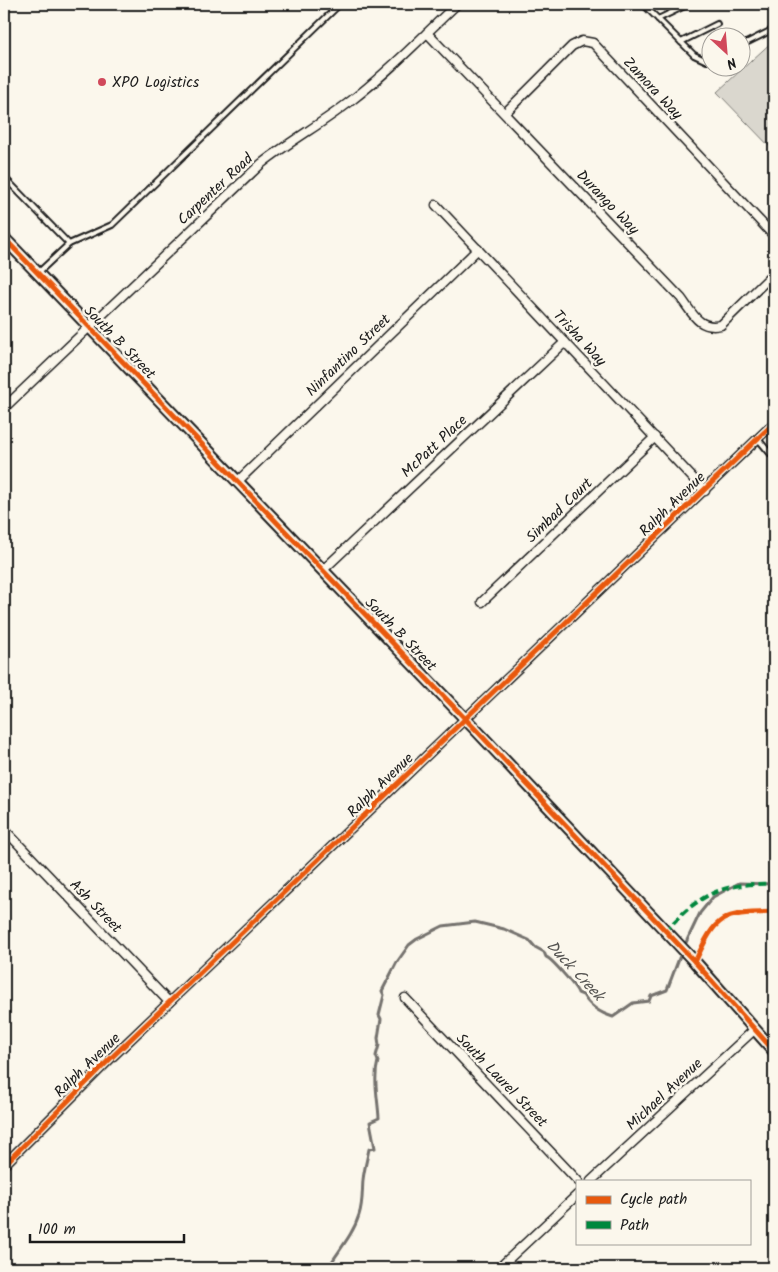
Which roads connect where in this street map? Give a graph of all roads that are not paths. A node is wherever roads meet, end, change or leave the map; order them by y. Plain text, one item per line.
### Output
1 (340, 4) edge
2 (457, 4) edge
3 (643, 4) edge
4 (688, 4) edge
5 (658, 20) junction
6 (717, 24) dead end
7 (774, 29) edge
8 (427, 32) junction
9 (750, 41) edge
10 (681, 42) junction
11 (700, 58) edge
12 (505, 113) junction
13 (4, 177) edge
14 (436, 205) dead end
15 (774, 236) edge
16 (4, 238) edge
17 (69, 244) junction
18 (478, 249) junction
19 (38, 273) junction
20 (774, 273) edge
21 (89, 327) junction
22 (565, 342) junction
23 (4, 408) edge
24 (774, 423) edge
25 (655, 437) junction
26 (758, 439) junction
27 (774, 458) edge
28 (238, 481) junction
29 (704, 491) junction
30 (323, 570) junction
31 (482, 602) dead end
32 (466, 720) junction
33 (4, 829) edge
34 (405, 998) dead end
35 (169, 1002) junction
36 (755, 1029) junction
37 (774, 1051) edge
38 (4, 1165) edge
39 (577, 1180) edge
40 (592, 1180) edge
41 (576, 1196) edge
42 (499, 1268) edge

1 - 17 lane
2 - 8 street, Carpenter Road
3 - 5 lane
4 - 5 lane
5 - 10 lane
6 - 10 lane
7 - 9 lane
8 - 12 street, Durango Way
8 - 21 street, Carpenter Road
10 - 11 lane
12 - 15 street, Zamora Way
12 - 20 street, Durango Way
13 - 17 lane
14 - 18 street, Trisha Way
16 - 19 street, South B Street
17 - 19 lane
18 - 22 street, Trisha Way
18 - 28 street, Ninfantino Street
19 - 21 street, South B Street
21 - 23 street, Carpenter Road
21 - 28 street, South B Street
22 - 25 street, Trisha Way
22 - 30 street, McPatt Place
24 - 26 street, Ralph Avenue
25 - 29 street, Trisha Way
25 - 31 street, Simbad Court
26 - 27 lane
26 - 29 street, Ralph Avenue
28 - 30 street, South B Street
29 - 32 street, Ralph Avenue
30 - 32 street, South B Street
32 - 35 street, Ralph Avenue
32 - 36 street, South B Street
33 - 35 street, Ash Street
34 - 39 street, South Laurel Street
35 - 38 street, Ralph Avenue
36 - 37 street, South B Street
36 - 40 street, Michael Avenue
41 - 42 street

